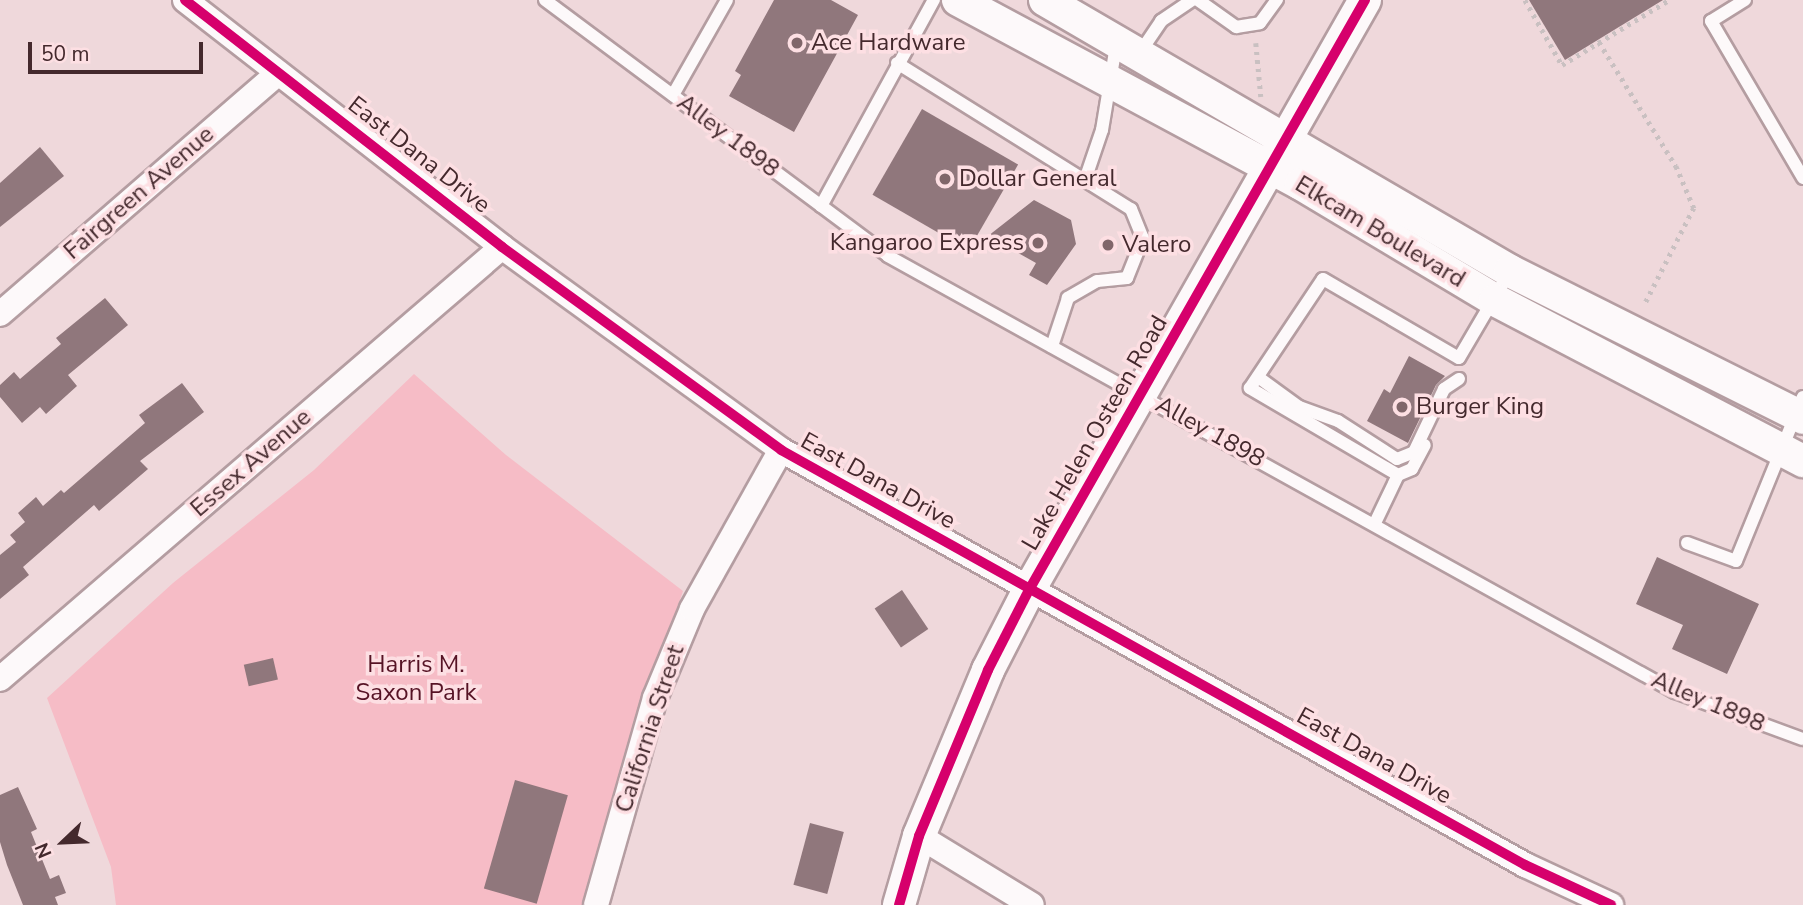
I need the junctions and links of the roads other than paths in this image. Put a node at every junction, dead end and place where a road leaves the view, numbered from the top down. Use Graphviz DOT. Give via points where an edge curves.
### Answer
graph roads {
  1 [pos="185,0"];
  2 [pos="545,0"];
  3 [pos="727,0"];
  4 [pos="934,0"];
  5 [pos="958,0"];
  6 [pos="1045,0"];
  7 [pos="1192,0"];
  8 [pos="1198,0"];
  9 [pos="1277,0"];
  10 [pos="1745,0"];
  11 [pos="1357,3"];
  12 [pos="1128,47"];
  13 [pos="897,63"];
  14 [pos="278,73"];
  15 [pos="1110,79"];
  16 [pos="673,95"];
  17 [pos="1286,137"];
  18 [pos="1268,168"];
  19 [pos="1086,177"];
  20 [pos="1803,178"];
  21 [pos="821,206"];
  22 [pos="502,247"];
  23 [pos="1510,271"];
  24 [pos="1495,300"];
  25 [pos="0,314"];
  26 [pos="1052,346"];
  27 [pos="1459,358"];
  28 [pos="1258,377"];
  29 [pos="1459,379"];
  30 [pos="1143,395"];
  31 [pos="1800,410"];
  32 [pos="781,450"];
  33 [pos="1791,455"];
  34 [pos="1398,475"];
  35 [pos="1375,523"];
  36 [pos="1688,542"];
  37 [pos="1029,590"];
  38 [pos="0,679"];
  39 [pos="1803,738"];
  40 [pos="919,836"];
  41 [pos="596,905"];
  42 [pos="900,905"];
  43 [pos="1032,905"];
  44 [pos="1611,905"];
  1 -- 14 [label="street, East Dana Drive"];
  2 -- 16 [label="lane, Alley 1898"];
  3 -- 16 [label="lane"];
  4 -- 13 [label="lane"];
  5 -- 15 [label="street, Elkcam Boulevard"];
  6 -- 12 [label="street, Elkcam Boulevard"];
  7 -- 12 [label="lane"];
  8 -- 9 [label="lane" via="1236,27 1260,23"];
  10 -- 20 [label="lane" via="1711,21"];
  11 -- 17 [label="street, Lake Helen Osteen Road"];
  12 -- 15 [label="lane"];
  12 -- 17 [label="street, Elkcam Boulevard"];
  13 -- 19 [label="lane"];
  13 -- 21 [label="lane"];
  14 -- 22 [label="street, East Dana Drive"];
  14 -- 25 [label="street, Fairgreen Avenue"];
  15 -- 18 [label="street, Elkcam Boulevard"];
  15 -- 19 [label="lane" via="1102,130"];
  16 -- 21 [label="lane, Alley 1898"];
  17 -- 18 [label="street, Lake Helen Osteen Road"];
  17 -- 23 [label="street, Elkcam Boulevard"];
  18 -- 24 [label="street, Elkcam Boulevard"];
  18 -- 30 [label="street, Lake Helen Osteen Road"];
  19 -- 26 [label="lane" via="1131,209 1143,238 1127,278 1097,281 1068,298"];
  21 -- 26 [label="lane, Alley 1898" via="888,256"];
  22 -- 32 [label="street, East Dana Drive"];
  22 -- 38 [label="street, Essex Avenue"];
  23 -- 24 [label="lane"];
  23 -- 31 [label="street, Elkcam Boulevard"];
  24 -- 27 [label="lane"];
  24 -- 33 [label="street, Elkcam Boulevard"];
  26 -- 30 [label="lane, Alley 1898"];
  27 -- 28 [label="lane" via="1323,279"];
  27 -- 29 [label="lane"];
  28 -- 29 [label="lane" via="1299,407 1338,421 1397,459 1414,452 1444,389"];
  28 -- 34 [label="lane" via="1251,388"];
  29 -- 34 [label="lane" via="1412,469"];
  30 -- 35 [label="lane, Alley 1898"];
  30 -- 37 [label="street, Lake Helen Osteen Road"];
  31 -- 33 [label="lane"];
  32 -- 37 [label="street, East Dana Drive"];
  32 -- 41 [label="street, California Street" via="692,609 655,698"];
  33 -- 36 [label="lane" via="1736,561"];
  34 -- 35 [label="lane"];
  35 -- 39 [label="lane, Alley 1898" via="1675,692"];
  37 -- 40 [label="street, Lake Helen Osteen Road" via="988,670"];
  37 -- 44 [label="street, East Dana Drive" via="1525,865"];
  40 -- 42 [label="street, Lake Helen Osteen Road"];
  40 -- 43 [label="street"];
}
